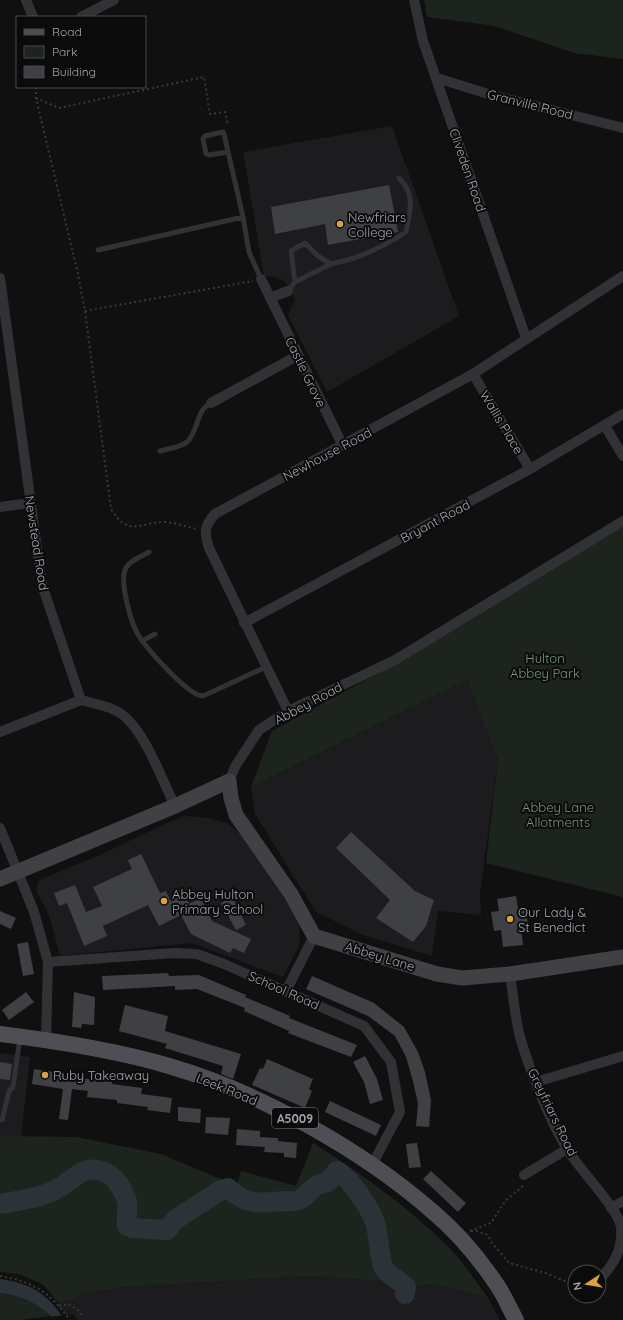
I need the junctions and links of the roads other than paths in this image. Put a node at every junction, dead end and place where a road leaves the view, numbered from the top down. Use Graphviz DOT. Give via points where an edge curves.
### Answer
graph roads {
  1 [pos="26,0"];
  2 [pos="114,0"];
  3 [pos="414,0"];
  4 [pos="33,16"];
  5 [pos="83,16"];
  6 [pos="437,78"];
  7 [pos="623,128"];
  8 [pos="228,152"];
  9 [pos="399,178"];
  10 [pos="243,217"];
  11 [pos="98,250"];
  12 [pos="331,264"];
  13 [pos="623,276"];
  14 [pos="0,278"];
  15 [pos="261,279"];
  16 [pos="295,282"];
  17 [pos="288,291"];
  18 [pos="270,298"];
  19 [pos="526,338"];
  20 [pos="297,356"];
  21 [pos="473,374"];
  22 [pos="211,403"];
  23 [pos="623,414"];
  24 [pos="604,426"];
  25 [pos="342,446"];
  26 [pos="160,451"];
  27 [pos="623,456"];
  28 [pos="530,469"];
  29 [pos="30,503"];
  30 [pos="0,507"];
  31 [pos="623,521"];
  32 [pos="149,552"];
  33 [pos="244,623"];
  34 [pos="155,634"];
  35 [pos="142,641"];
  36 [pos="266,667"];
  37 [pos="81,700"];
  38 [pos="288,711"];
  39 [pos="0,732"];
  40 [pos="229,781"];
  41 [pos="175,806"];
  42 [pos="0,828"];
  43 [pos="17,872"];
  44 [pos="0,879"];
  45 [pos="314,936"];
  46 [pos="623,957"];
  47 [pos="48,962"];
  48 [pos="510,974"];
  49 [pos="286,991"];
  50 [pos="0,1034"];
  51 [pos="20,1037"];
  52 [pos="46,1040"];
  53 [pos="623,1056"];
  54 [pos="536,1082"];
  55 [pos="2,1120"];
  56 [pos="568,1149"];
  57 [pos="372,1165"];
  58 [pos="524,1175"];
  59 [pos="623,1201"];
  60 [pos="611,1208"];
  61 [pos="607,1271"];
  62 [pos="516,1320"];
  1 -- 4 [label="street"];
  2 -- 5 [label="street"];
  3 -- 6 [label="street, Cliveden Road" via="423,41"];
  6 -- 7 [label="street, Granville Road" via="488,94"];
  6 -- 19 [label="street, Cliveden Road"];
  8 -- 8 [label="lane" via="223,132 205,136 203,139 206,154"];
  8 -- 10 [label="lane"];
  9 -- 12 [label="lane" via="407,186 411,204 406,232 351,260"];
  10 -- 11 [label="lane"];
  10 -- 15 [label="lane" via="249,252"];
  12 -- 16 [label="lane"];
  12 -- 16 [label="lane" via="318,256 306,243 291,251"];
  13 -- 19 [label="street, Newhouse Road"];
  14 -- 29 [label="street, Newstead Road"];
  15 -- 18 [label="street, Castle Grove"];
  16 -- 17 [label="lane"];
  17 -- 18 [label="street"];
  18 -- 20 [label="street, Castle Grove"];
  19 -- 21 [label="street, Newhouse Road"];
  20 -- 22 [label="street"];
  20 -- 25 [label="street, Castle Grove"];
  21 -- 25 [label="street, Newhouse Road"];
  21 -- 28 [label="street, Wallis Place"];
  22 -- 26 [label="lane" via="205,406 194,432 186,443"];
  23 -- 24 [label="street, Bryant Road"];
  24 -- 27 [label="street"];
  24 -- 28 [label="street, Bryant Road"];
  25 -- 33 [label="street, Newhouse Road" via="215,514 208,522 204,530 209,548"];
  28 -- 33 [label="street, Bryant Road"];
  29 -- 30 [label="street"];
  29 -- 37 [label="street, Newstead Road" via="42,585"];
  31 -- 38 [label="street, Abbey Road" via="395,660"];
  32 -- 35 [label="lane" via="126,566 124,575 130,615"];
  33 -- 36 [label="street"];
  34 -- 35 [label="lane"];
  35 -- 36 [label="lane" via="187,690 198,696 208,694"];
  36 -- 38 [label="street"];
  37 -- 39 [label="street"];
  37 -- 41 [label="street" via="106,706 123,715 138,730"];
  38 -- 40 [label="street, Abbey Road" via="260,730 236,765"];
  40 -- 41 [label="street"];
  40 -- 45 [label="street" via="236,815 291,894"];
  41 -- 43 [label="street"];
  42 -- 43 [label="street"];
  43 -- 44 [label="street"];
  43 -- 47 [label="street" via="39,927"];
  45 -- 48 [label="street, Abbey Lane" via="437,974 462,978"];
  45 -- 49 [label="street"];
  46 -- 48 [label="street, Abbey Lane"];
  47 -- 49 [label="street, School Road" via="197,954"];
  47 -- 52 [label="street"];
  48 -- 54 [label="street, Greyfriars Road" via="520,1036"];
  49 -- 57 [label="street, School Road" via="364,1026 390,1062 400,1112"];
  50 -- 51 [label="main road, Leek Road / A5009"];
  51 -- 52 [label="main road, Leek Road / A5009"];
  51 -- 55 [label="lane" via="13,1087 9,1091"];
  52 -- 57 [label="main road, Leek Road / A5009" via="170,1066 211,1081 296,1119"];
  53 -- 54 [label="street"];
  54 -- 56 [label="street, Greyfriars Road"];
  56 -- 58 [label="street"];
  56 -- 60 [label="street, Greyfriars Road"];
  57 -- 62 [label="main road, Leek Road / A5009" via="433,1211 459,1238 496,1283"];
  59 -- 60 [label="street"];
  60 -- 61 [label="street, Greyfriars Road" via="621,1226 620,1252"];
}
